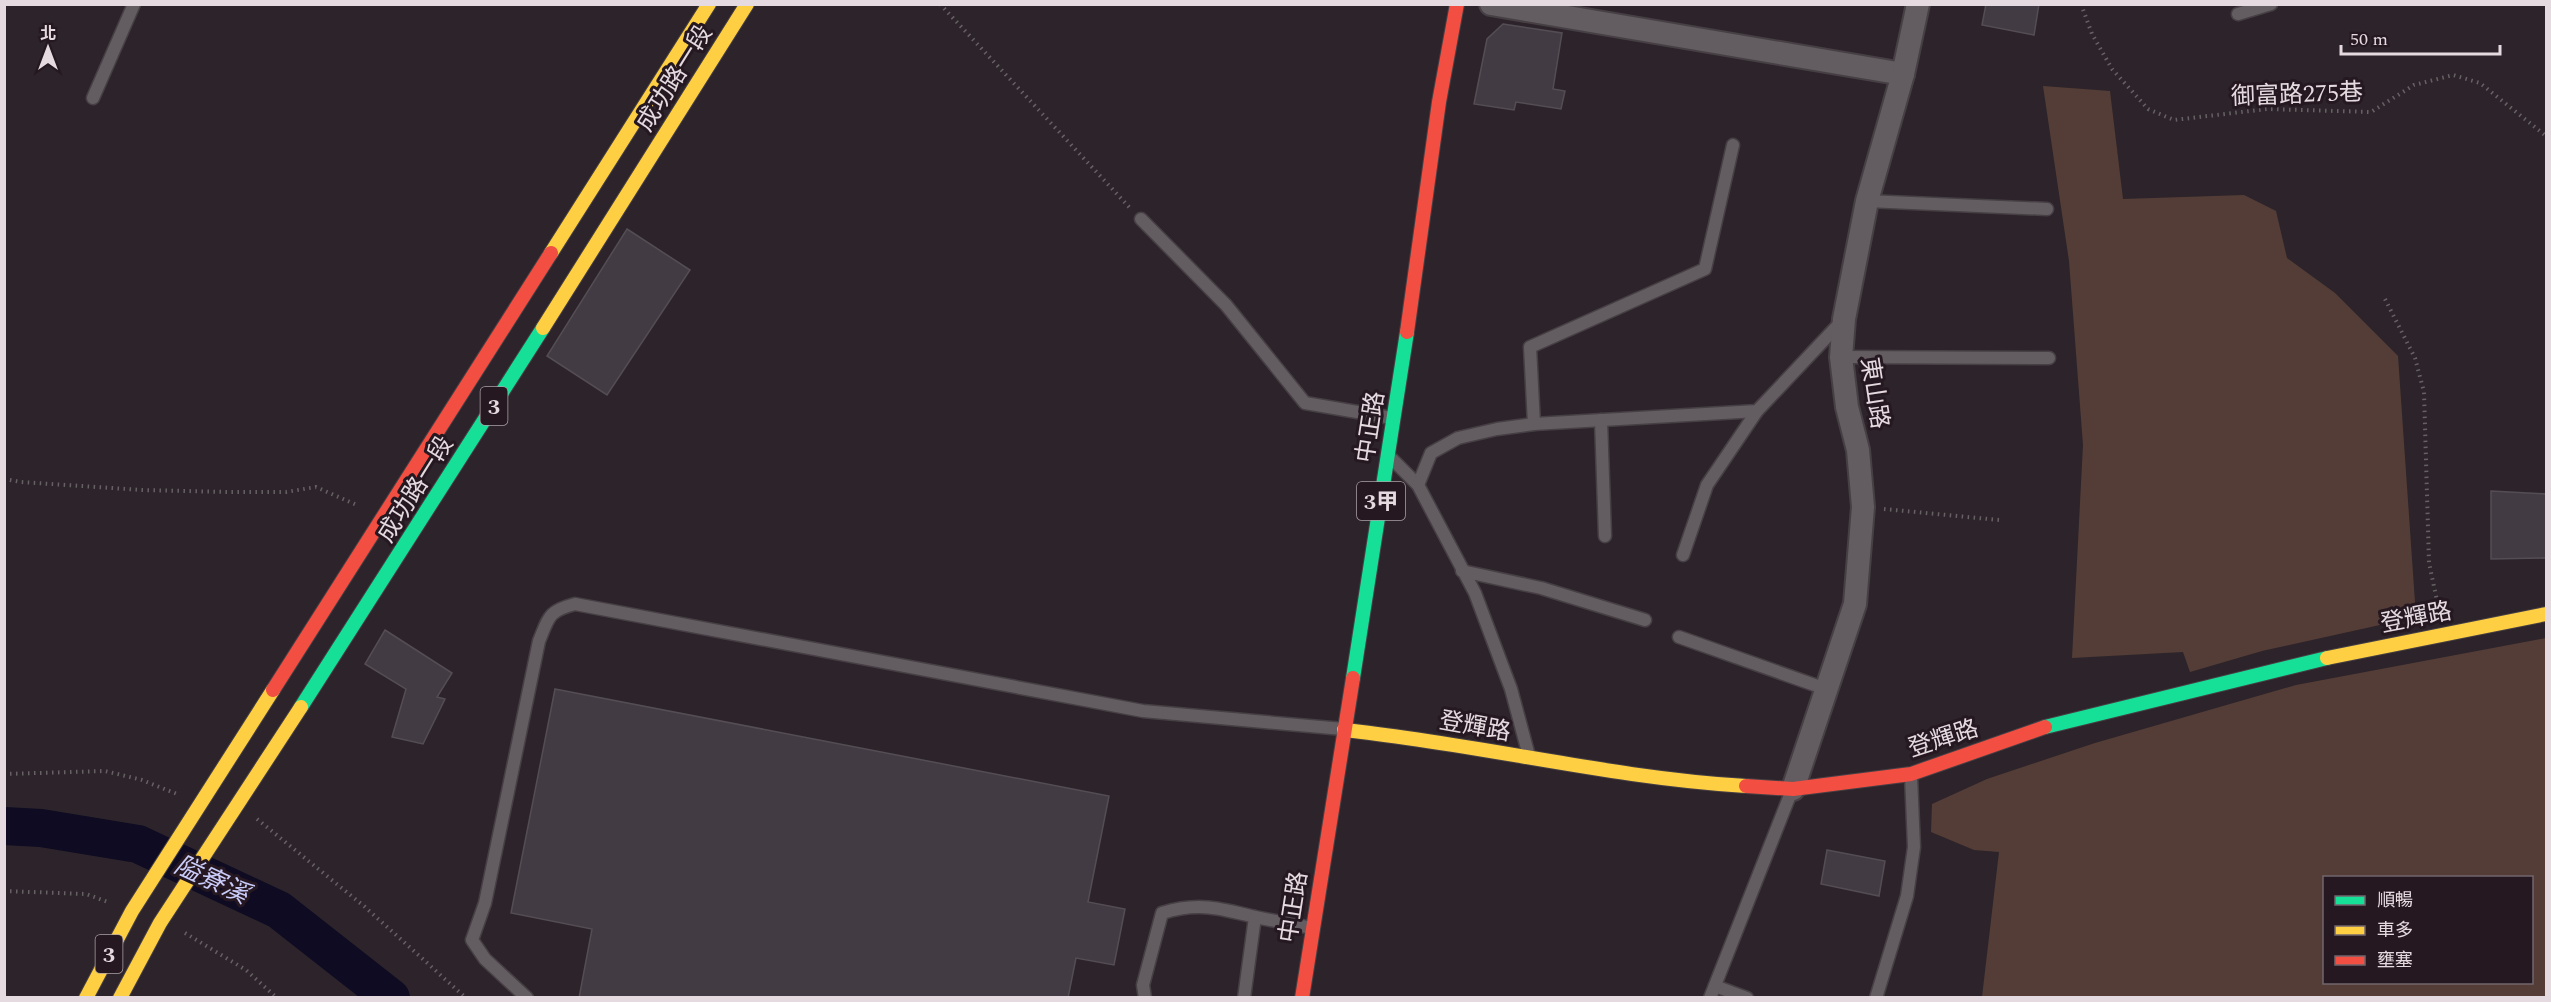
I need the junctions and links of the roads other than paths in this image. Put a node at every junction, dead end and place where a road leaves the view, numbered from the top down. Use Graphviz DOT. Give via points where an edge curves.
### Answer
graph roads {
  1 [pos="134,4"];
  2 [pos="709,4"];
  3 [pos="747,4"];
  4 [pos="1456,4"];
  5 [pos="1491,4"];
  6 [pos="1918,4"];
  7 [pos="2271,4"];
  8 [pos="2238,14"];
  9 [pos="1903,74"];
  10 [pos="93,98"];
  11 [pos="1733,145"];
  12 [pos="1867,201"];
  13 [pos="2047,209"];
  14 [pos="1141,219"];
  15 [pos="1844,319"];
  16 [pos="1841,357"];
  17 [pos="2049,358"];
  18 [pos="1757,411"];
  19 [pos="1395,419"];
  20 [pos="1601,420"];
  21 [pos="1534,423"];
  22 [pos="1389,456"];
  23 [pos="1418,485"];
  24 [pos="1605,536"];
  25 [pos="1683,555"];
  26 [pos="1462,571"];
  27 [pos="2547,614"];
  28 [pos="1645,620"];
  29 [pos="1679,637"];
  30 [pos="1826,688"];
  31 [pos="1344,730"];
  32 [pos="1529,759"];
  33 [pos="1911,774"];
  34 [pos="1793,789"];
  35 [pos="1255,917"];
  36 [pos="1313,928"];
  37 [pos="1712,992"];
  38 [pos="86,998"];
  39 [pos="120,998"];
  40 [pos="527,998"];
  41 [pos="1145,998"];
  42 [pos="1244,998"];
  43 [pos="1302,998"];
  44 [pos="1747,998"];
  45 [pos="1876,998"];
  1 -- 10 [label="lane"];
  2 -- 38 [label="main road, 成功路一段 / 3" via="132,911"];
  3 -- 39 [label="main road, 成功路一段 / 3" via="160,923"];
  4 -- 19 [label="main road, 中正路 / 3甲"];
  5 -- 9 [label="street"];
  6 -- 9 [label="street, 東山路"];
  7 -- 8 [label="lane"];
  9 -- 12 [label="street, 東山路"];
  11 -- 21 [label="lane" via="1705,269 1530,347"];
  12 -- 13 [label="lane"];
  12 -- 15 [label="street, 東山路"];
  14 -- 19 [label="lane" via="1226,304 1305,403"];
  15 -- 16 [label="street, 東山路"];
  15 -- 18 [label="lane"];
  16 -- 17 [label="lane"];
  16 -- 30 [label="street, 東山路" via="1847,407 1858,450 1863,507 1855,604"];
  18 -- 20 [label="lane"];
  18 -- 25 [label="lane" via="1707,485"];
  19 -- 22 [label="main road, 中正路 / 3甲"];
  20 -- 21 [label="lane"];
  20 -- 24 [label="lane"];
  21 -- 23 [label="lane" via="1458,438 1431,453"];
  22 -- 23 [label="lane"];
  22 -- 31 [label="main road, 中正路 / 3甲"];
  23 -- 26 [label="lane"];
  26 -- 28 [label="lane" via="1541,588"];
  26 -- 32 [label="lane" via="1475,593 1511,689"];
  27 -- 33 [label="main road, 登輝路" via="2304,662 2058,723"];
  29 -- 30 [label="lane"];
  30 -- 34 [label="street, 東山路"];
  31 -- 32 [label="main road, 登輝路"];
  31 -- 36 [label="main road, 中正路 / 3甲"];
  31 -- 40 [label="lane" via="1143,711 575,604 563,607 551,613 539,641 486,903 472,939 486,959"];
  32 -- 34 [label="main road, 登輝路" via="1681,782"];
  33 -- 34 [label="main road, 登輝路"];
  33 -- 45 [label="lane" via="1914,847 1907,896"];
  34 -- 37 [label="lane"];
  35 -- 36 [label="lane"];
  35 -- 41 [label="lane" via="1216,907 1184,906 1162,913 1143,986"];
  35 -- 42 [label="lane"];
  36 -- 43 [label="main road, 中正路 / 3甲"];
  37 -- 44 [label="lane"];
}
